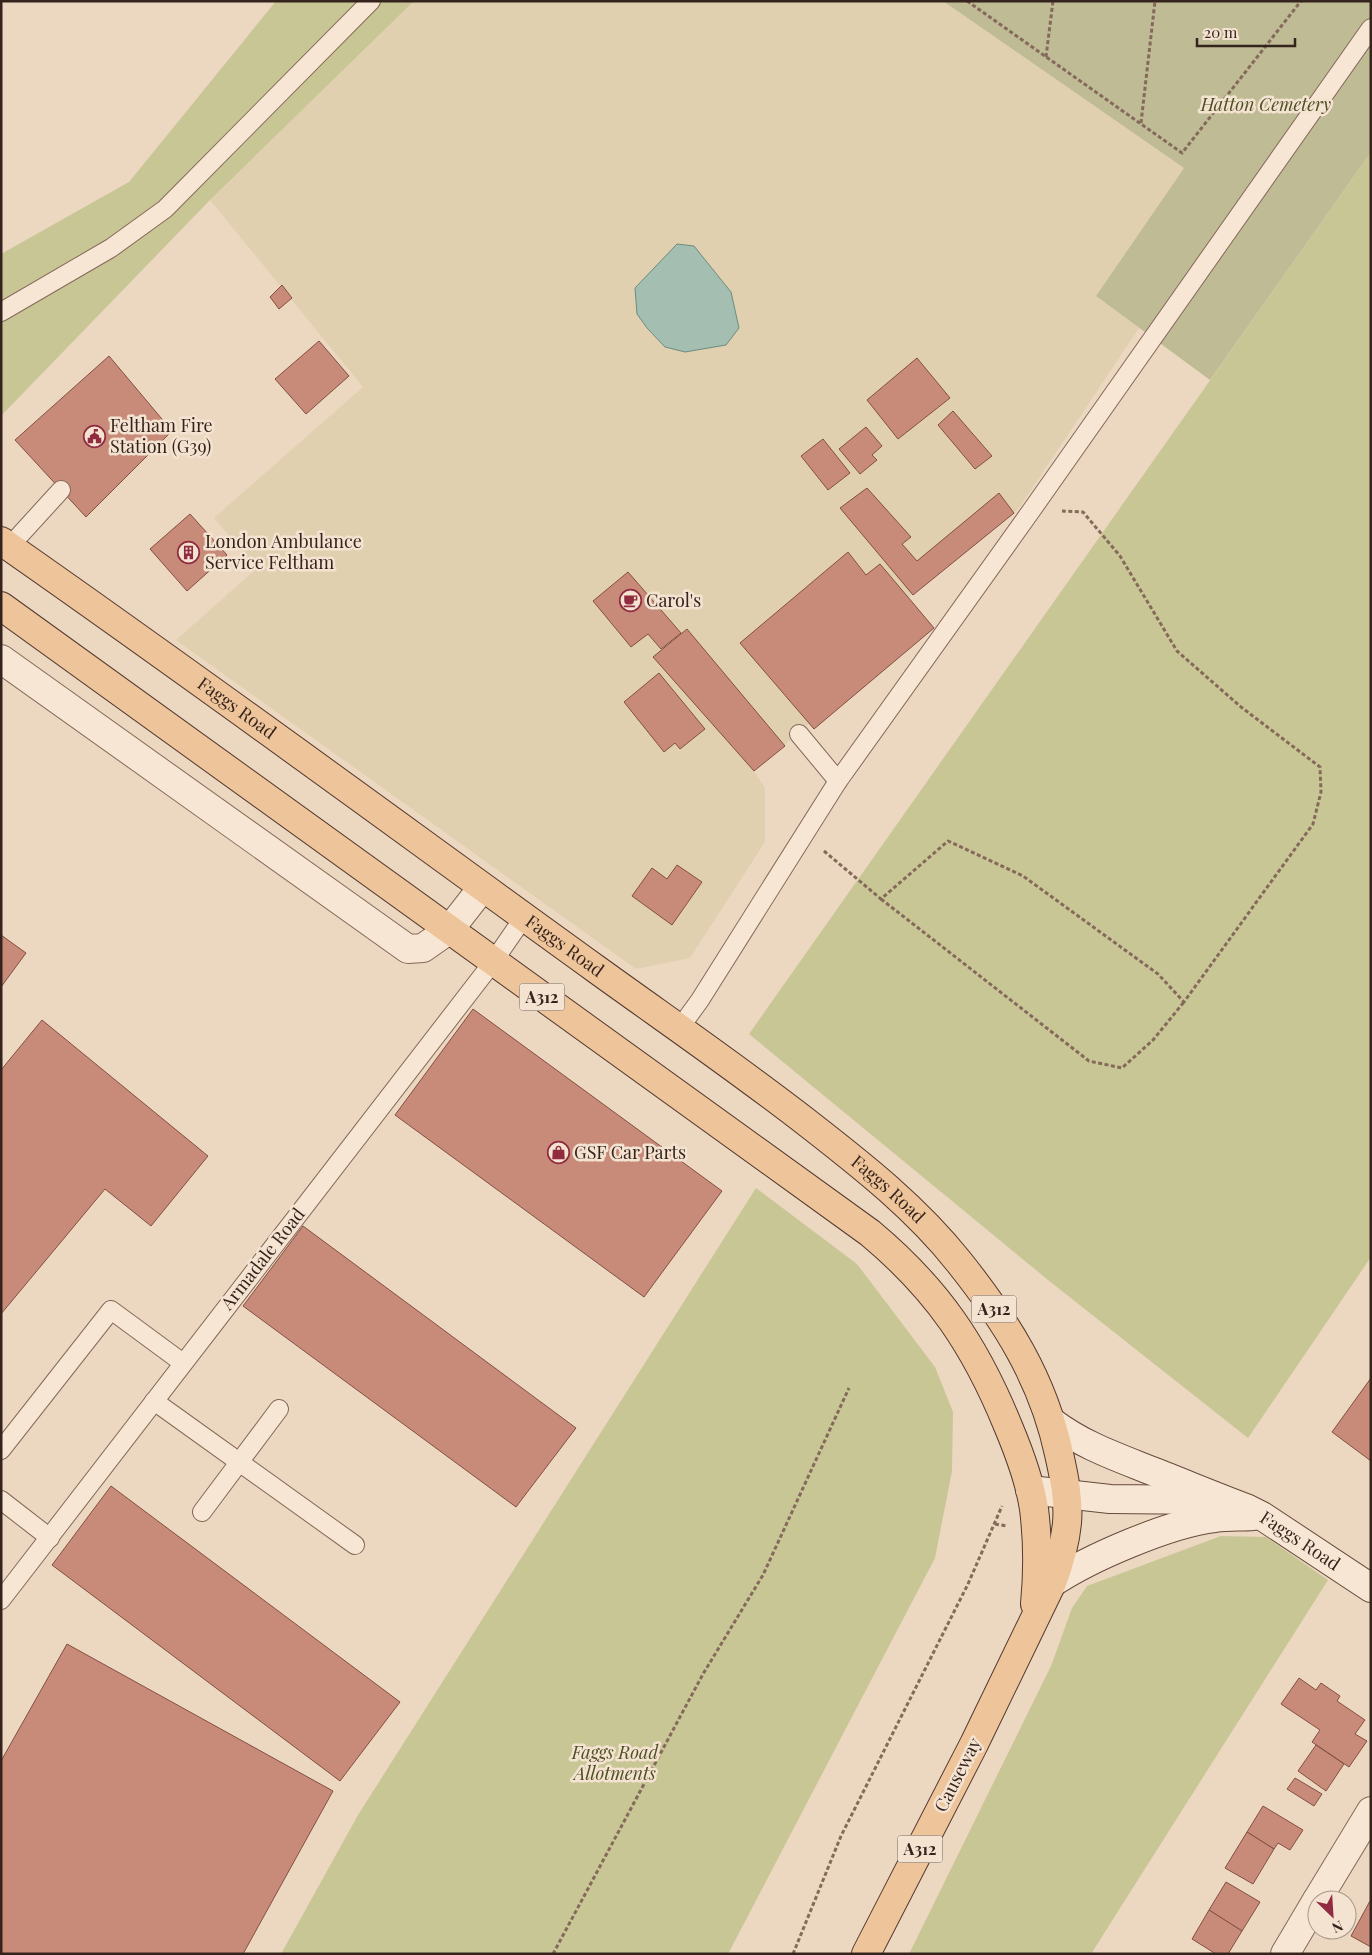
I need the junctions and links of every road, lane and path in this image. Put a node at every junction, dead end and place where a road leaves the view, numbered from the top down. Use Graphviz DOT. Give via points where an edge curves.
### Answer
graph roads {
  1 [pos="371,1"];
  2 [pos="967,1"];
  3 [pos="1053,1"];
  4 [pos="1155,1"];
  5 [pos="1301,1"];
  6 [pos="1371,28"];
  7 [pos="1046,57"];
  8 [pos="1141,123"];
  9 [pos="1,312"];
  10 [pos="61,490"];
  11 [pos="1031,510"];
  12 [pos="4,546"];
  13 [pos="1,606"];
  14 [pos="1,660"];
  15 [pos="799,734"];
  16 [pos="838,781"];
  17 [pos="804,834"];
  18 [pos="482,888"];
  19 [pos="881,899"];
  20 [pos="524,917"];
  21 [pos="450,929"];
  22 [pos="492,962"];
  23 [pos="1184,1002"];
  24 [pos="679,1030"];
  25 [pos="183,1363"];
  26 [pos="850,1388"];
  27 [pos="154,1401"];
  28 [pos="279,1409"];
  29 [pos="1052,1422"];
  30 [pos="1,1450"];
  31 [pos="240,1463"];
  32 [pos="1030,1490"];
  33 [pos="1066,1495"];
  34 [pos="1,1500"];
  35 [pos="1004,1500"];
  36 [pos="1226,1500"];
  37 [pos="202,1512"];
  38 [pos="1262,1516"];
  39 [pos="50,1538"];
  40 [pos="355,1545"];
  41 [pos="1052,1583"];
  42 [pos="1371,1588"];
  43 [pos="1,1600"];
  44 [pos="1033,1621"];
  45 [pos="1371,1811"];
  46 [pos="1323,1890"];
  47 [pos="1307,1917"];
  48 [pos="553,1954"];
  49 [pos="793,1954"];
  50 [pos="866,1954"];
  51 [pos="1285,1954"];
  1 -- 9 [label="lane" via="165,209 111,248"];
  2 -- 7 [label="path"];
  3 -- 7 [label="path"];
  4 -- 8 [label="path"];
  5 -- 8 [label="path" via="1182,153"];
  6 -- 11 [label="lane"];
  7 -- 8 [label="path"];
  10 -- 12 [label="lane"];
  11 -- 16 [label="lane"];
  11 -- 23 [label="path" via="1083,512 1120,556 1177,651 1241,707 1320,767 1321,792 1313,824"];
  12 -- 18 [label="main road, Faggs Road / A312" via="322,770"];
  13 -- 21 [label="main road, A312"];
  14 -- 21 [label="street" via="408,949 423,948"];
  15 -- 16 [label="lane"];
  16 -- 17 [label="lane"];
  17 -- 19 [label="path"];
  17 -- 24 [label="lane"];
  18 -- 20 [label="main road, Faggs Road / A312"];
  18 -- 21 [label="street"];
  19 -- 23 [label="path" via="948,841 1023,876 1158,974"];
  19 -- 23 [label="path" via="1089,1062 1122,1068 1153,1040"];
  20 -- 22 [label="lane, Armadale Road"];
  20 -- 24 [label="main road, Faggs Road / A312"];
  21 -- 22 [label="main road, A312"];
  22 -- 25 [label="lane, Armadale Road"];
  22 -- 32 [label="main road, A312" via="870,1233 901,1259 934,1296 969,1345 991,1385"];
  24 -- 29 [label="main road, Faggs Road / A312" via="774,1097 914,1211 958,1261 1007,1328 1034,1377"];
  25 -- 27 [label="lane, Armadale Road"];
  25 -- 30 [label="lane" via="111,1310"];
  26 -- 48 [label="path" via="763,1575 703,1674"];
  27 -- 31 [label="lane"];
  27 -- 39 [label="lane, Armadale Road"];
  28 -- 31 [label="lane"];
  29 -- 33 [label="main road, Causeway / A312"];
  29 -- 36 [label="street, Faggs Road" via="1083,1442"];
  31 -- 37 [label="lane"];
  31 -- 40 [label="lane"];
  32 -- 33 [label="street"];
  32 -- 44 [label="main road, Causeway / A312" via="1037,1555"];
  33 -- 36 [label="street"];
  33 -- 41 [label="main road, Causeway / A312" via="1066,1536"];
  34 -- 39 [label="lane"];
  35 -- 49 [label="path" via="968,1584 840,1836"];
  36 -- 38 [label="street, Faggs Road"];
  38 -- 41 [label="street" via="1214,1518 1185,1524 1107,1554 1067,1572"];
  38 -- 42 [label="street, Faggs Road"];
  39 -- 43 [label="lane, Armadale Road"];
  41 -- 44 [label="main road, Causeway / A312"];
  44 -- 50 [label="main road, Causeway / A312"];
  45 -- 46 [label="street"];
  47 -- 51 [label="street"];
}
